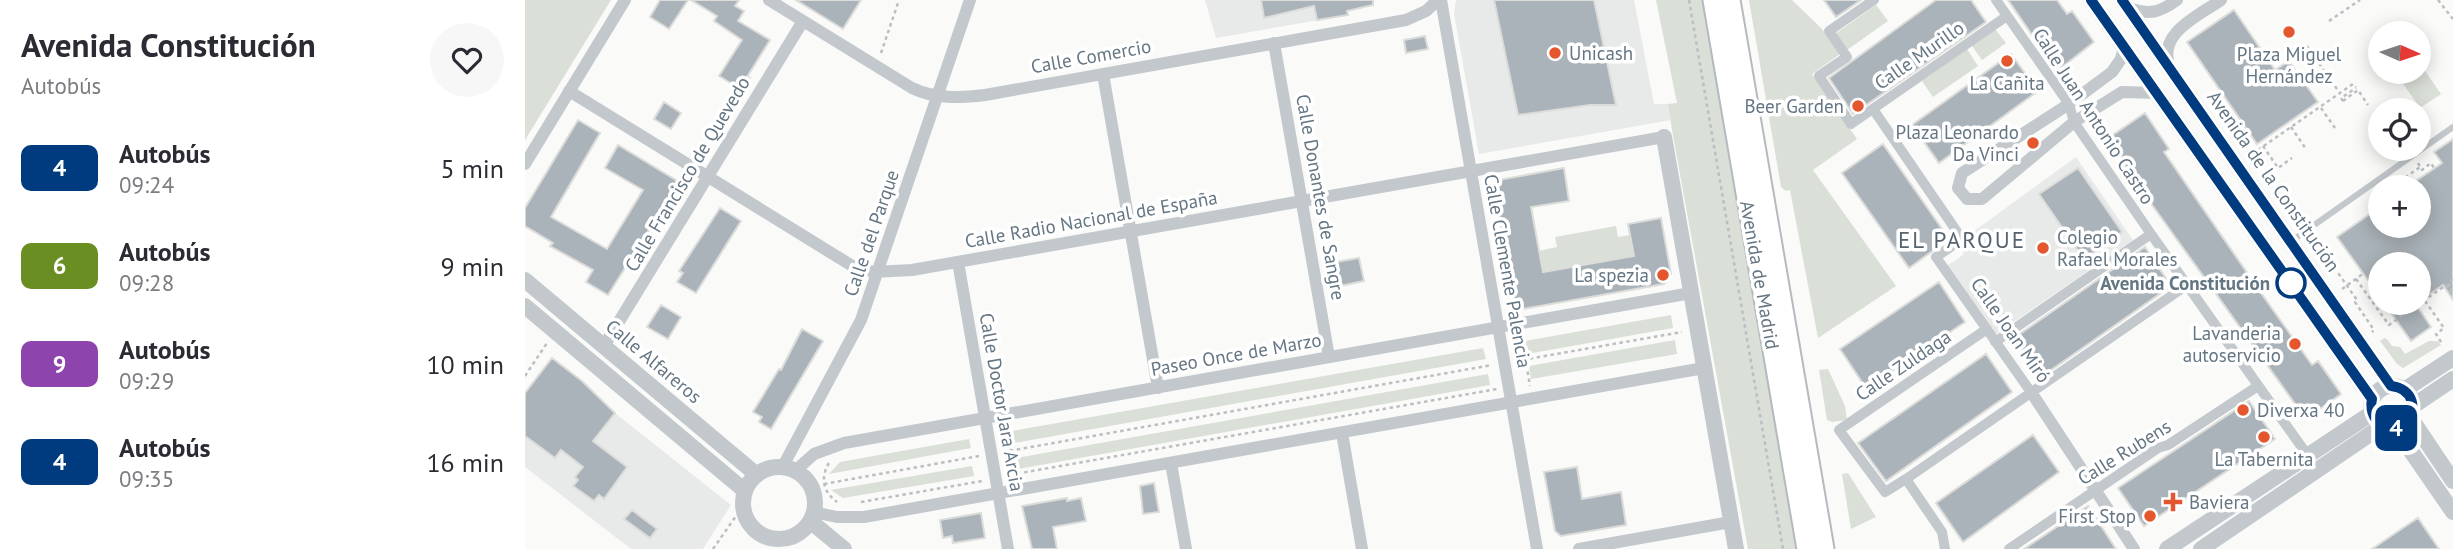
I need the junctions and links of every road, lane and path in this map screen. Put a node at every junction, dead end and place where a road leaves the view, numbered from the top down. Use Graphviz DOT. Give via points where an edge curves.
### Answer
graph roads {
  1 [pos="625,0"];
  2 [pos="769,0"];
  3 [pos="899,0"];
  4 [pos="970,0"];
  5 [pos="1440,0"];
  6 [pos="1689,0"];
  7 [pos="1713,0"];
  8 [pos="1730,0"];
  9 [pos="1874,0"];
  10 [pos="1996,0"];
  11 [pos="2091,0"];
  12 [pos="2177,0"];
  13 [pos="2221,0"];
  14 [pos="2360,0"];
  15 [pos="2438,0"];
  16 [pos="2125,4"];
  17 [pos="2007,16"];
  18 [pos="2453,19"];
  19 [pos="803,21"];
  20 [pos="2329,21"];
  21 [pos="1274,43"];
  22 [pos="2307,46"];
  23 [pos="2125,47"];
  24 [pos="876,66"];
  25 [pos="2172,70"];
  26 [pos="1103,74"];
  27 [pos="569,92"];
  28 [pos="2157,93"];
  29 [pos="2340,93"];
  30 [pos="938,96"];
  31 [pos="2069,104"];
  32 [pos="2368,105"];
  33 [pos="2320,107"];
  34 [pos="1873,109"];
  35 [pos="2074,121"];
  36 [pos="2291,127"];
  37 [pos="2453,127"];
  38 [pos="2335,128"];
  39 [pos="1664,137"];
  40 [pos="2263,146"];
  41 [pos="2306,149"];
  42 [pos="2258,150"];
  43 [pos="2292,158"];
  44 [pos="2418,163"];
  45 [pos="525,164"];
  46 [pos="2420,167"];
  47 [pos="2434,168"];
  48 [pos="1471,171"];
  49 [pos="2408,175"];
  50 [pos="708,177"];
  51 [pos="1302,201"];
  52 [pos="1130,231"];
  53 [pos="2151,234"];
  54 [pos="2291,241"];
  55 [pos="2319,252"];
  56 [pos="958,262"];
  57 [pos="878,272"];
  58 [pos="2364,273"];
  59 [pos="2356,279"];
  60 [pos="2453,279"];
  61 [pos="525,280"];
  62 [pos="2187,285"];
  63 [pos="2347,285"];
  64 [pos="2453,288"];
  65 [pos="2341,289"];
  66 [pos="1691,293"];
  67 [pos="2431,295"];
  68 [pos="2368,296"];
  69 [pos="525,306"];
  70 [pos="2431,310"];
  71 [pos="2382,315"];
  72 [pos="2403,315"];
  73 [pos="1519,324"];
  74 [pos="1499,327"];
  75 [pos="1697,329"];
  76 [pos="1987,329"];
  77 [pos="2374,330"];
  78 [pos="555,331"];
  79 [pos="1995,341"];
  80 [pos="604,346"];
  81 [pos="2448,351"];
  82 [pos="1329,357"];
  83 [pos="1526,359"];
  84 [pos="1505,363"];
  85 [pos="1704,368"];
  86 [pos="525,376"];
  87 [pos="2453,379"];
  88 [pos="2258,386"];
  89 [pos="1158,387"];
  90 [pos="2398,388"];
  91 [pos="1497,389"];
  92 [pos="2033,395"];
  93 [pos="1532,399"];
  94 [pos="1512,402"];
  95 [pos="2411,412"];
  96 [pos="1005,414"];
  97 [pos="2380,416"];
  98 [pos="986,418"];
  99 [pos="1342,433"];
  100 [pos="1011,451"];
  101 [pos="992,454"];
  102 [pos="2308,456"];
  103 [pos="831,460"];
  104 [pos="1171,463"];
  105 [pos="789,470"];
  106 [pos="757,475"];
  107 [pos="1906,479"];
  108 [pos="983,481"];
  109 [pos="2453,481"];
  110 [pos="824,484"];
  111 [pos="2095,490"];
  112 [pos="745,491"];
  113 [pos="999,493"];
  114 [pos="853,504"];
  115 [pos="844,505"];
  116 [pos="744,512"];
  117 [pos="2453,512"];
  118 [pos="812,516"];
  119 [pos="1731,522"];
  120 [pos="713,549"];
  121 [pos="844,549"];
  122 [pos="1009,549"];
  123 [pos="1187,549"];
  124 [pos="1362,549"];
  125 [pos="1537,549"];
  126 [pos="1579,549"];
  127 [pos="1736,549"];
  128 [pos="1783,549"];
  129 [pos="1807,549"];
  130 [pos="1824,549"];
  131 [pos="1945,549"];
  132 [pos="2009,549"];
  133 [pos="2134,549"];
  134 [pos="2168,549"];
  135 [pos="2201,549"];
  1 -- 27 [label="street"];
  2 -- 19 [label="street, Calle Comercio"];
  3 -- 24 [label="path"];
  4 -- 30 [label="street, Calle del Parque"];
  5 -- 21 [label="street, Calle Comercio" via="1407,19"];
  5 -- 48 [label="street, Calle Clemente Palencia"];
  6 -- 128 [label="path"];
  7 -- 129 [label="main road, Avenida de Madrid"];
  8 -- 130 [label="main road, Avenida de Madrid"];
  9 -- 34 [label="street, Calle Murillo" via="1829,31 1847,57 1819,76 1851,124"];
  10 -- 17 [label="street, Calle Juan Antonio Castro"];
  11 -- 23 [label="street"];
  12 -- 16 [label="street" via="2146,12"];
  13 -- 25 [label="street" via="2172,37 2167,56"];
  14 -- 20 [label="path"];
  15 -- 18 [label="path"];
  16 -- 25 [label="street, Avenida de la Constitución"];
  17 -- 31 [label="street, Calle Juan Antonio Castro"];
  17 -- 34 [label="street, Calle Murillo"];
  19 -- 24 [label="street, Calle Comercio"];
  19 -- 50 [label="street, Calle Francisco de Quevedo"];
  21 -- 26 [label="street, Calle Comercio"];
  21 -- 51 [label="street, Calle Donantes de Sangre"];
  22 -- 29 [label="path"];
  23 -- 28 [label="street"];
  23 -- 31 [label="street" via="2112,72"];
  24 -- 30 [label="street, Calle Comercio" via="912,88"];
  25 -- 54 [label="street, Avenida de la Constitución"];
  26 -- 30 [label="street, Calle Comercio" via="978,96"];
  26 -- 52 [label="street"];
  27 -- 45 [label="street"];
  27 -- 50 [label="street, Calle Radio Nacional de España"];
  28 -- 35 [label="street" via="2122,92"];
  28 -- 97 [label="street"];
  29 -- 32 [label="path" via="2353,84 2356,88 2341,98 2343,101 2358,90"];
  29 -- 33 [label="path"];
  30 -- 57 [label="street, Calle del Parque"];
  31 -- 35 [label="street, Calle Juan Antonio Castro"];
  31 -- 35 [label="street" via="1962,173 1961,193 1968,199 1982,199"];
  33 -- 36 [label="path"];
  33 -- 38 [label="path"];
  34 -- 76 [label="street, Calle Joan Miró" via="1962,239 1936,257"];
  35 -- 53 [label="street, Calle Juan Antonio Castro"];
  36 -- 40 [label="path"];
  36 -- 41 [label="path"];
  37 -- 54 [label="lane"];
  39 -- 48 [label="street, Calle Radio Nacional de España"];
  39 -- 66 [label="street"];
  40 -- 42 [label="path"];
  40 -- 43 [label="path" via="2278,168"];
  44 -- 46 [label="path"];
  46 -- 47 [label="path" via="2423,170 2431,163"];
  46 -- 49 [label="path"];
  48 -- 51 [label="street, Calle Radio Nacional de España"];
  48 -- 74 [label="street, Calle Clemente Palencia"];
  50 -- 57 [label="street, Calle Radio Nacional de España" via="854,267"];
  50 -- 80 [label="street, Calle Francisco de Quevedo"];
  51 -- 52 [label="street, Calle Radio Nacional de España"];
  51 -- 82 [label="street, Calle Donantes de Sangre"];
  52 -- 56 [label="street, Calle Radio Nacional de España"];
  52 -- 89 [label="street"];
  53 -- 62 [label="street, Calle Juan Antonio Castro"];
  53 -- 79 [label="street"];
  54 -- 90 [label="street, Avenida de la Constitución"];
  55 -- 63 [label="path"];
  56 -- 57 [label="street, Calle Radio Nacional de España"];
  56 -- 98 [label="street, Calle Doctor Jara Arcia"];
  57 -- 105 [label="street, Calle del Parque" via="862,320"];
  58 -- 59 [label="path"];
  59 -- 63 [label="path"];
  59 -- 68 [label="path"];
  60 -- 64 [label="path" via="2448,283"];
  61 -- 80 [label="street, Calle Alfareros"];
  62 -- 88 [label="street, Calle Juan Antonio Castro"];
  62 -- 92 [label="street"];
  63 -- 65 [label="path"];
  63 -- 77 [label="path"];
  64 -- 67 [label="path" via="2451,291 2446,285"];
  66 -- 73 [label="street, Paseo Once de Marzo"];
  66 -- 75 [label="street"];
  69 -- 78 [label="street"];
  70 -- 81 [label="path" via="2444,328 2435,334"];
  71 -- 72 [label="path" via="2389,325"];
  73 -- 74 [label="street, Paseo Once de Marzo"];
  73 -- 83 [label="path"];
  74 -- 82 [label="street, Paseo Once de Marzo"];
  74 -- 84 [label="street, Calle Clemente Palencia"];
  75 -- 83 [label="path"];
  75 -- 85 [label="street"];
  76 -- 79 [label="street, Calle Joan Miró"];
  76 -- 107 [label="street, Calle Zuldaga" via="1839,430 1885,492"];
  78 -- 86 [label="path"];
  78 -- 112 [label="street"];
  79 -- 92 [label="street, Calle Joan Miró"];
  80 -- 106 [label="street, Calle Alfareros"];
  81 -- 90 [label="street"];
  82 -- 89 [label="street, Paseo Once de Marzo"];
  83 -- 84 [label="path"];
  83 -- 93 [label="path"];
  84 -- 94 [label="street, Calle Clemente Palencia"];
  84 -- 100 [label="path"];
  85 -- 93 [label="street"];
  85 -- 119 [label="street"];
  87 -- 95 [label="street"];
  88 -- 102 [label="street, Calle Juan Antonio Castro"];
  88 -- 111 [label="street, Calle Rubens"];
  89 -- 96 [label="street, Paseo Once de Marzo"];
  90 -- 95 [label="street" via="2411,398"];
  90 -- 97 [label="street" via="2380,390"];
  91 -- 100 [label="path" via="1015,474"];
  92 -- 107 [label="street"];
  92 -- 111 [label="street, Calle Joan Miró"];
  93 -- 94 [label="street"];
  94 -- 99 [label="street"];
  94 -- 125 [label="street, Calle Clemente Palencia"];
  95 -- 97 [label="street" via="2405,424"];
  95 -- 109 [label="street"];
  96 -- 98 [label="street, Paseo Once de Marzo"];
  96 -- 100 [label="path"];
  97 -- 102 [label="street"];
  97 -- 117 [label="street"];
  97 -- 135 [label="street"];
  98 -- 101 [label="street, Calle Doctor Jara Arcia"];
  98 -- 105 [label="street, Paseo Once de Marzo" via="834,445"];
  99 -- 104 [label="street"];
  99 -- 124 [label="street"];
  100 -- 101 [label="path"];
  101 -- 110 [label="path"];
  101 -- 113 [label="street, Calle Doctor Jara Arcia"];
  102 -- 134 [label="street"];
  103 -- 110 [label="path"];
  104 -- 113 [label="street"];
  104 -- 123 [label="street"];
  105 -- 106 [label="street" via="769,469"];
  105 -- 118 [label="street" via="806,480 813,492"];
  106 -- 112 [label="street"];
  107 -- 131 [label="street" via="1943,532"];
  108 -- 114 [label="path"];
  110 -- 115 [label="path" via="833,500"];
  111 -- 132 [label="street, Calle Rubens"];
  111 -- 133 [label="street, Calle Joan Miró"];
  112 -- 116 [label="street"];
  113 -- 118 [label="street" via="864,517"];
  113 -- 122 [label="street, Calle Doctor Jara Arcia"];
  116 -- 118 [label="street" via="755,530 774,539 795,535"];
  116 -- 120 [label="path" via="736,516"];
  118 -- 121 [label="street"];
  119 -- 126 [label="street"];
  119 -- 127 [label="street"];
}
